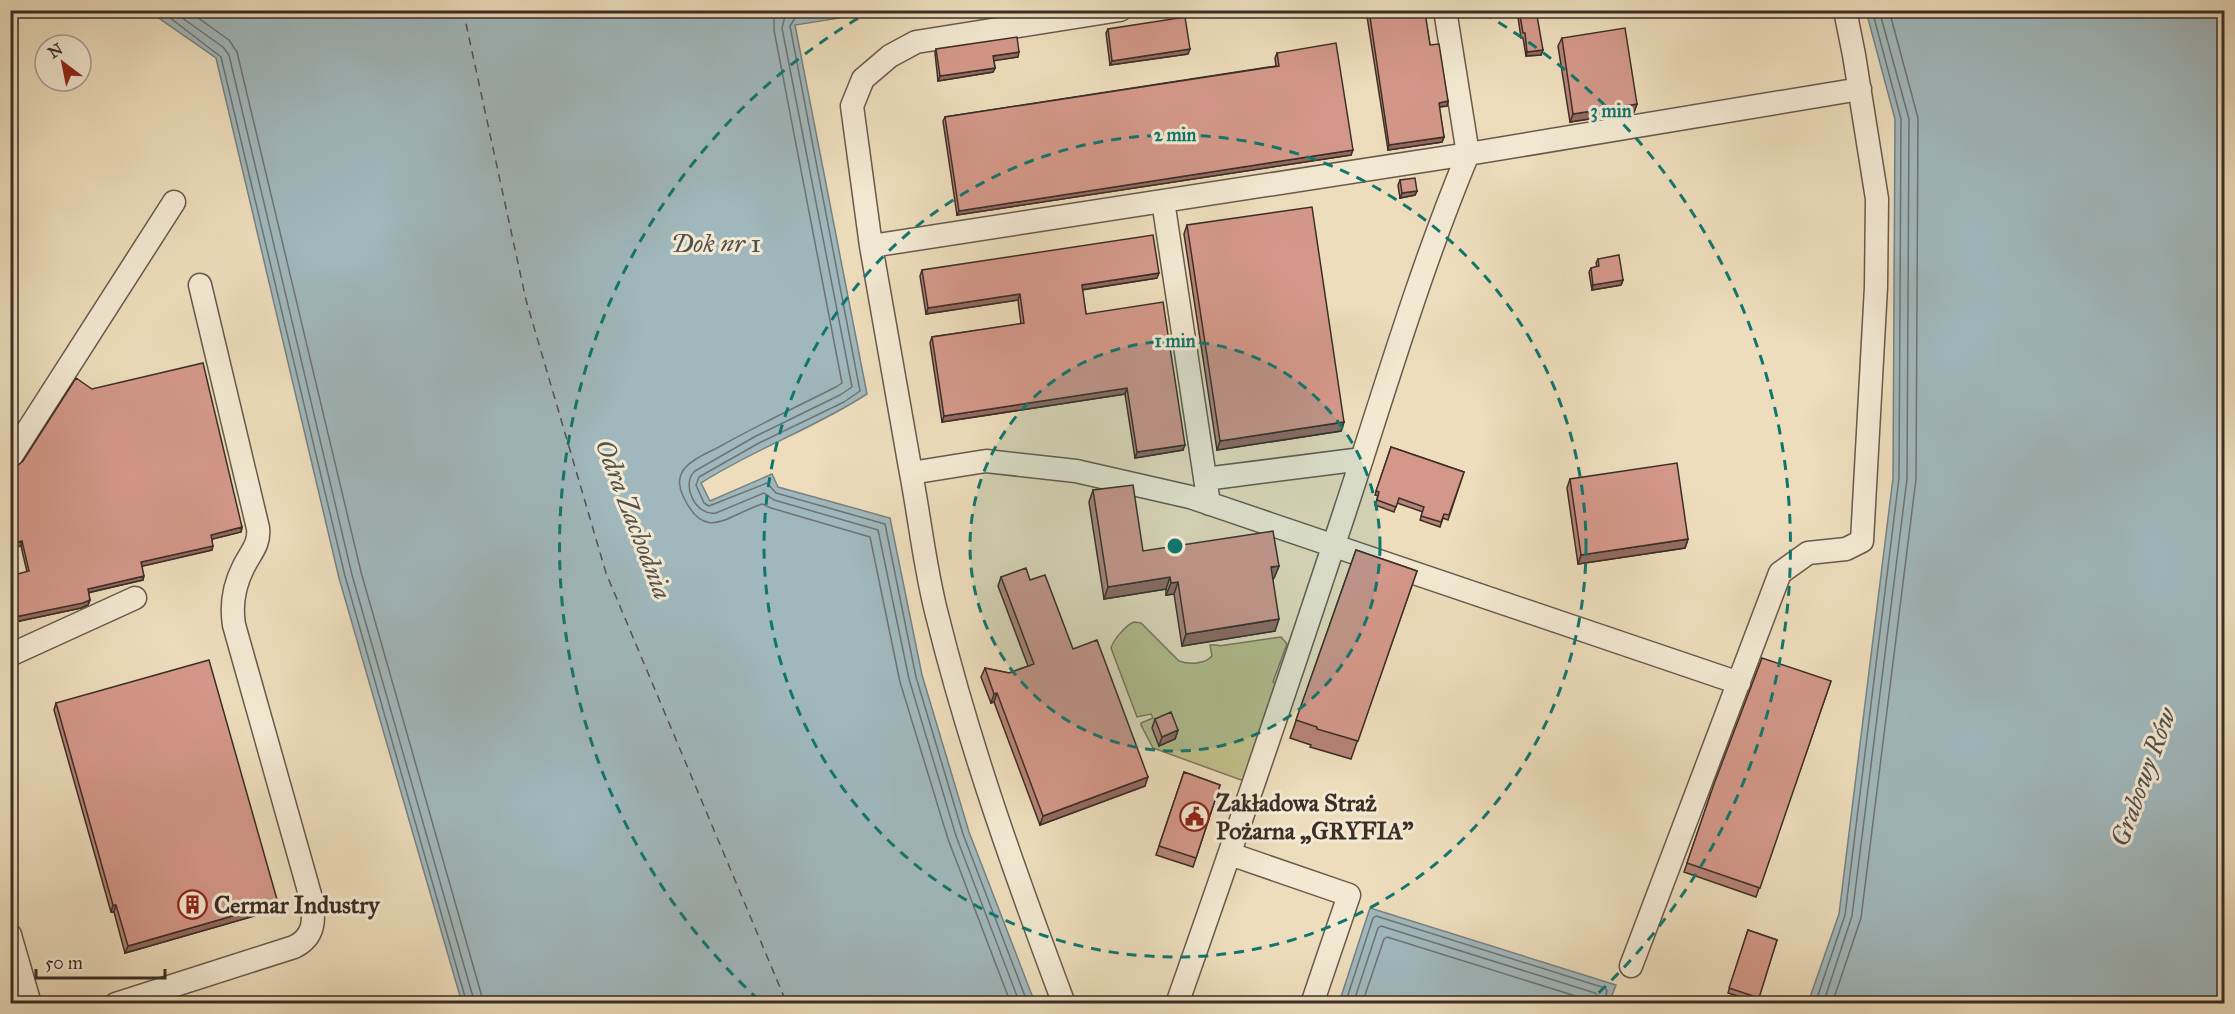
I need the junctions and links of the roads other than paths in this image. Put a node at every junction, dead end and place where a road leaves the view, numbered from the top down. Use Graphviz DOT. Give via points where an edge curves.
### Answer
graph roads {
  1 [pos="1120,10"];
  2 [pos="1445,10"];
  3 [pos="1845,10"];
  4 [pos="1860,89"];
  5 [pos="1468,154"];
  6 [pos="1163,201"];
  7 [pos="174,202"];
  8 [pos="871,246"];
  9 [pos="200,285"];
  10 [pos="10,458"];
  11 [pos="1362,459"];
  12 [pos="911,472"];
  13 [pos="1205,479"];
  14 [pos="1209,504"];
  15 [pos="1334,546"];
  16 [pos="135,598"];
  17 [pos="10,656"];
  18 [pos="1739,683"];
  19 [pos="1230,854"];
  20 [pos="10,935"];
  21 [pos="1631,966"];
  22 [pos="30,1004"];
  23 [pos="116,1004"];
  24 [pos="1064,1004"];
  25 [pos="1176,1004"];
  26 [pos="1312,1004"];
  1 -- 8 [label="lane" via="916,42 890,56 863,79 852,106"];
  2 -- 5 [label="lane"];
  3 -- 4 [label="lane"];
  4 -- 5 [label="lane"];
  4 -- 18 [label="lane" via="1877,199 1862,541 1846,549 1808,554 1780,573"];
  5 -- 6 [label="lane"];
  5 -- 11 [label="lane" via="1404,326"];
  6 -- 8 [label="lane"];
  6 -- 13 [label="lane"];
  7 -- 10 [label="lane"];
  8 -- 12 [label="lane"];
  9 -- 23 [label="lane" via="258,528 257,543 238,580 234,625 311,898 313,923 307,939 294,947"];
  11 -- 13 [label="lane"];
  11 -- 15 [label="lane"];
  12 -- 14 [label="lane" via="986,461 1076,471"];
  12 -- 24 [label="lane" via="936,613 964,715 1017,879"];
  13 -- 14 [label="lane"];
  14 -- 15 [label="lane"];
  15 -- 18 [label="lane"];
  15 -- 19 [label="lane"];
  16 -- 17 [label="lane"];
  18 -- 21 [label="lane"];
  19 -- 25 [label="lane"];
  19 -- 26 [label="lane" via="1349,895"];
  20 -- 22 [label="lane"];
}
